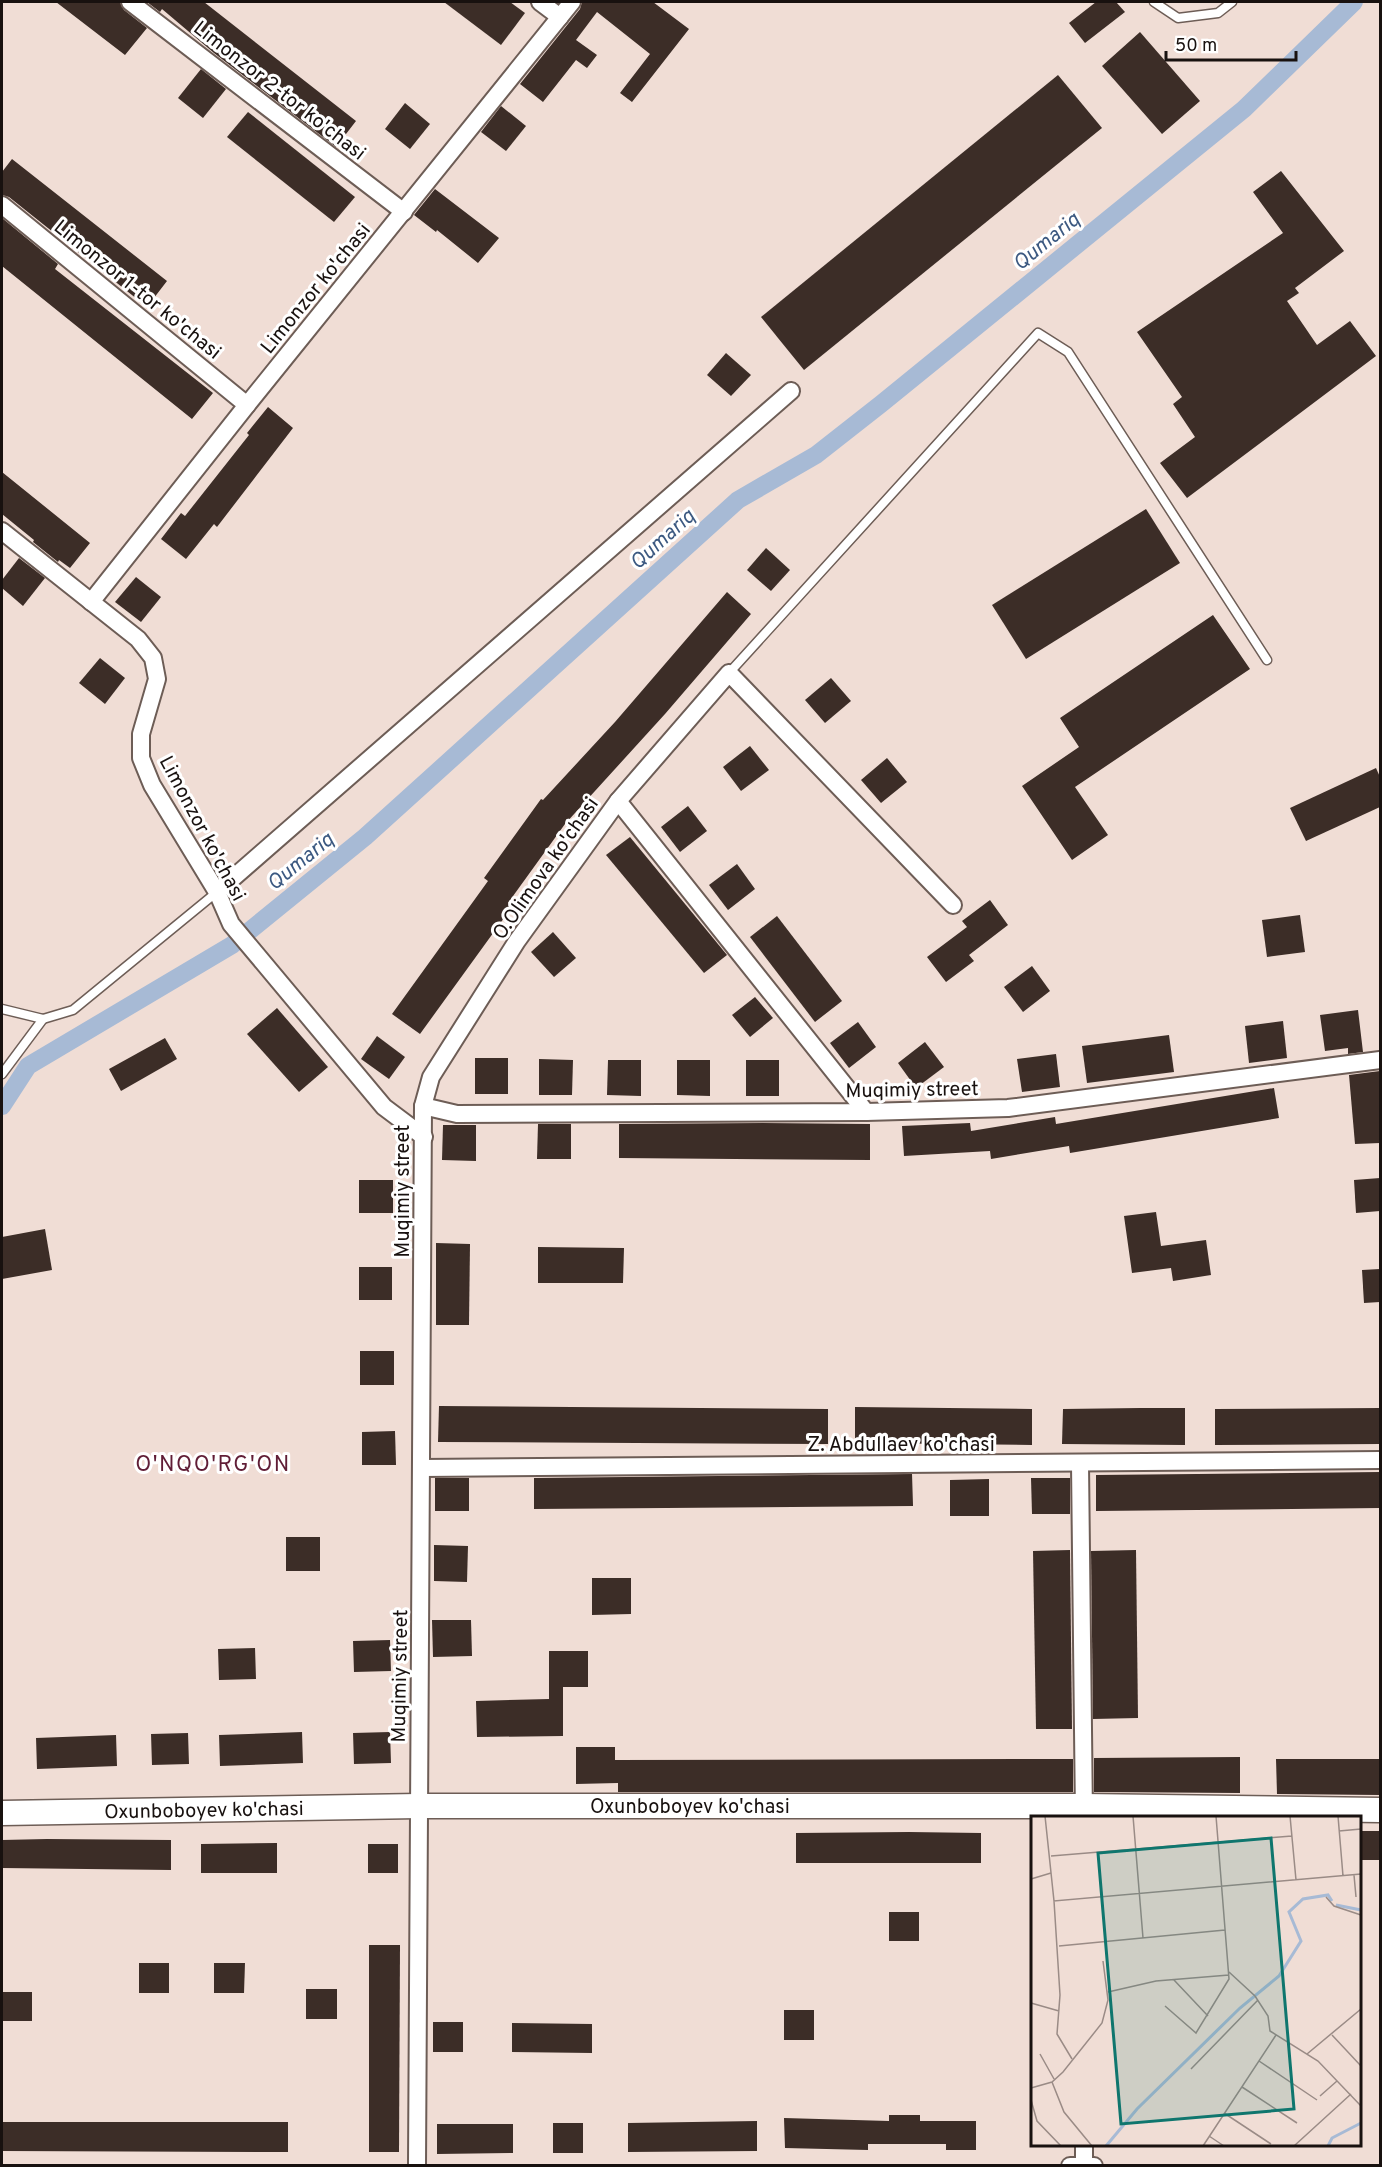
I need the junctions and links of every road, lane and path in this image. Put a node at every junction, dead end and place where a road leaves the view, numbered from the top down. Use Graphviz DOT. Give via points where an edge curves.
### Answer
graph roads {
  1 [pos="130,2"];
  2 [pos="540,2"];
  3 [pos="572,2"];
  4 [pos="1154,2"];
  5 [pos="1232,2"];
  6 [pos="560,17"];
  7 [pos="2,205"];
  8 [pos="404,212"];
  9 [pos="791,391"];
  10 [pos="247,405"];
  11 [pos="2,531"];
  12 [pos="91,602"];
  13 [pos="1267,660"];
  14 [pos="729,673"];
  15 [pos="618,801"];
  16 [pos="217,892"];
  17 [pos="953,905"];
  18 [pos="2,1009"];
  19 [pos="43,1019"];
  20 [pos="1380,1060"];
  21 [pos="2,1074"];
  22 [pos="423,1106"];
  23 [pos="866,1112"];
  24 [pos="424,1137"];
  25 [pos="1380,1460"];
  26 [pos="1080,1464"];
  27 [pos="422,1468"];
  28 [pos="418,1806"];
  29 [pos="1380,1810"];
  30 [pos="1084,1812"];
  31 [pos="2,1813"];
  32 [pos="1084,2146"];
  33 [pos="1084,2165"];
  34 [pos="417,2166"];
  35 [pos="1070,2166"];
  36 [pos="1094,2166"];
  1 -- 8 [label="street, Limonzor 2-tor ko'chasi"];
  2 -- 6 [label="street"];
  3 -- 6 [label="street, Limonzor ko'chasi"];
  4 -- 5 [label="lane" via="1178,18 1218,13"];
  6 -- 8 [label="street, Limonzor ko'chasi"];
  7 -- 10 [label="street, Limonzor 1-tor ko'chasi"];
  8 -- 10 [label="street, Limonzor ko'chasi"];
  9 -- 16 [label="street"];
  10 -- 12 [label="street, Limonzor ko'chasi"];
  11 -- 12 [label="street, Limonzor ko'chasi"];
  12 -- 16 [label="street, Limonzor ko'chasi" via="138,639 153,658 156,679 141,734 141,758 152,785"];
  13 -- 14 [label="lane" via="1068,352 1038,333"];
  14 -- 15 [label="street, O.Olimova ko'chasi"];
  14 -- 17 [label="street"];
  15 -- 22 [label="street, O.Olimova ko'chasi" via="517,941 431,1077"];
  15 -- 23 [label="street"];
  16 -- 19 [label="lane" via="73,1010"];
  16 -- 24 [label="street, Limonzor ko'chasi" via="231,924 254,954 384,1107"];
  18 -- 19 [label="lane"];
  19 -- 21 [label="lane"];
  20 -- 23 [label="street, Muqimiy street" via="1008,1108"];
  22 -- 23 [label="street, Muqimiy street" via="457,1114"];
  22 -- 24 [label="street, Muqimiy street"];
  24 -- 27 [label="street, Muqimiy street"];
  25 -- 26 [label="street, Z. Abdullaev ko'chasi"];
  26 -- 27 [label="street, Z. Abdullaev ko'chasi"];
  26 -- 30 [label="street"];
  27 -- 28 [label="street, Muqimiy street"];
  28 -- 30 [label="main road, Oxunboboyev ko'chasi"];
  28 -- 31 [label="main road, Oxunboboyev ko'chasi"];
  28 -- 34 [label="street, Muqimiy street"];
  29 -- 30 [label="main road, Oxunboboyev ko'chasi"];
  32 -- 33 [label="street"];
  33 -- 35 [label="street"];
  33 -- 36 [label="street"];
}
